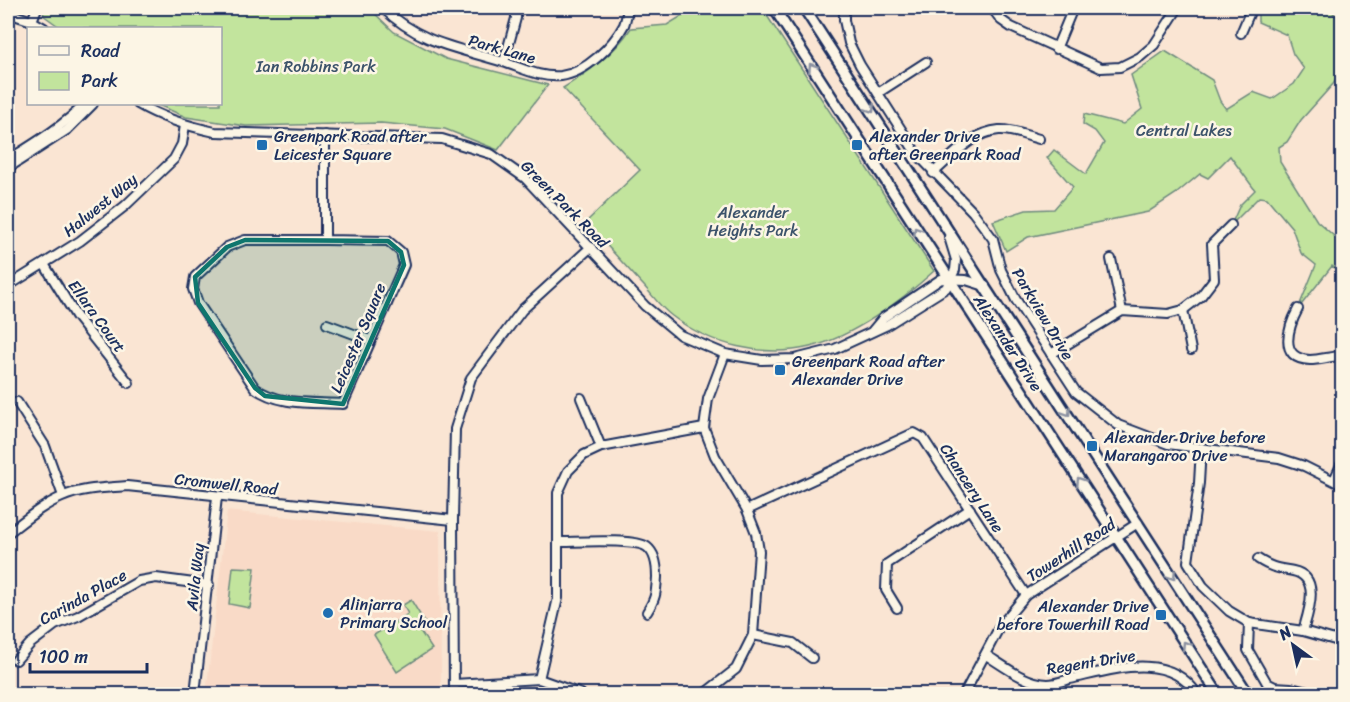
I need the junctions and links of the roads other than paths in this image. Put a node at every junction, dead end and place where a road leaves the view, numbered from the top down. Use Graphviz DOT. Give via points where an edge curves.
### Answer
graph roads {
  1 [pos="37,8"];
  2 [pos="383,8"];
  3 [pos="516,8"];
  4 [pos="628,8"];
  5 [pos="774,8"];
  6 [pos="804,8"];
  7 [pos="844,8"];
  8 [pos="992,8"];
  9 [pos="1073,8"];
  10 [pos="1178,8"];
  11 [pos="1249,8"];
  12 [pos="8,12"];
  13 [pos="32,21"];
  14 [pos="42,27"];
  15 [pos="1241,33"];
  16 [pos="1056,49"];
  17 [pos="504,62"];
  18 [pos="926,62"];
  19 [pos="878,93"];
  20 [pos="84,105"];
  21 [pos="92,105"];
  22 [pos="140,105"];
  23 [pos="185,125"];
  24 [pos="325,135"];
  25 [pos="1040,139"];
  26 [pos="8,160"];
  27 [pos="8,168"];
  28 [pos="933,173"];
  29 [pos="944,222"];
  30 [pos="1231,225"];
  31 [pos="325,240"];
  32 [pos="591,247"];
  33 [pos="1111,260"];
  34 [pos="44,264"];
  35 [pos="949,280"];
  36 [pos="8,286"];
  37 [pos="985,286"];
  38 [pos="1298,309"];
  39 [pos="1183,310"];
  40 [pos="1122,312"];
  41 [pos="327,324"];
  42 [pos="370,340"];
  43 [pos="1191,350"];
  44 [pos="725,354"];
  45 [pos="1051,354"];
  46 [pos="1342,356"];
  47 [pos="129,383"];
  48 [pos="581,398"];
  49 [pos="17,402"];
  50 [pos="704,428"];
  51 [pos="601,447"];
  52 [pos="1201,447"];
  53 [pos="1342,463"];
  54 [pos="1334,480"];
  55 [pos="1342,485"];
  56 [pos="63,496"];
  57 [pos="217,497"];
  58 [pos="970,509"];
  59 [pos="747,510"];
  60 [pos="453,520"];
  61 [pos="1138,523"];
  62 [pos="8,533"];
  63 [pos="1116,536"];
  64 [pos="560,542"];
  65 [pos="1258,559"];
  66 [pos="209,585"];
  67 [pos="1026,595"];
  68 [pos="897,608"];
  69 [pos="647,612"];
  70 [pos="1249,623"];
  71 [pos="1303,631"];
  72 [pos="753,635"];
  73 [pos="1342,642"];
  74 [pos="986,655"];
  75 [pos="813,658"];
  76 [pos="16,660"];
  77 [pos="539,679"];
  78 [pos="454,684"];
  79 [pos="1308,692"];
  80 [pos="708,693"];
  81 [pos="195,694"];
  82 [pos="454,694"];
  83 [pos="581,694"];
  84 [pos="964,694"];
  85 [pos="1197,694"];
  86 [pos="1218,694"];
  87 [pos="1248,694"];
  1 -- 13 [label="street"];
  2 -- 17 [label="street, Park Lane" via="421,36 458,51"];
  3 -- 17 [label="street"];
  4 -- 17 [label="street, Park Lane" via="624,25 585,68 561,76 529,73"];
  35 -- 5 [label="main road, Alexander Drive, one-way"];
  6 -- 29 [label="main road, Alexander Drive, one-way"];
  7 -- 19 [label="street, Parkview Drive" via="849,43"];
  8 -- 16 [label="street" via="1011,27"];
  9 -- 16 [label="street"];
  10 -- 16 [label="street" via="1154,45 1120,67 1101,68"];
  11 -- 15 [label="street"];
  12 -- 13 [label="street"];
  13 -- 14 [label="street"];
  18 -- 19 [label="street"];
  19 -- 28 [label="street, Parkview Drive"];
  20 -- 26 [label="street" via="58,128"];
  21 -- 27 [label="street" via="67,130"];
  22 -- 23 [label="street, Green Park Road"];
  23 -- 24 [label="street, Green Park Road" via="215,132"];
  23 -- 34 [label="street, Halwest Way" via="174,159 125,206"];
  24 -- 31 [label="street"];
  24 -- 32 [label="street, Green Park Road" via="442,139 491,154 525,178"];
  25 -- 28 [label="street" via="999,130 983,134"];
  28 -- 45 [label="street, Parkview Drive" via="973,212 993,239 1001,270 1016,300"];
  29 -- 35 [label="street" via="956,260"];
  29 -- 37 [label="main road, Alexander Drive"];
  30 -- 39 [label="street" via="1212,244 1214,279"];
  31 -- 42 [label="street, Leicester Square" via="388,241 401,252 404,265"];
  31 -- 42 [label="street, Leicester Square" via="245,240 227,247 195,277 193,289 198,303 255,388 280,400 344,405"];
  32 -- 44 [label="street, Green Park Road" via="645,306 680,335"];
  32 -- 60 [label="street" via="522,310 471,378 455,429"];
  33 -- 40 [label="street"];
  34 -- 36 [label="street, Halwest Way"];
  34 -- 47 [label="street, Ellara Court" via="76,316"];
  35 -- 37 [label="street"];
  35 -- 44 [label="street, Green Park Road" via="946,288 887,325 835,349 795,359 762,360"];
  63 -- 35 [label="main road, Alexander Drive, one-way"];
  37 -- 61 [label="main road, Alexander Drive, one-way"];
  38 -- 46 [label="street" via="1288,339 1295,355 1311,360"];
  39 -- 40 [label="street" via="1168,314"];
  39 -- 43 [label="street"];
  40 -- 45 [label="street"];
  41 -- 42 [label="street"];
  44 -- 50 [label="street" via="708,399"];
  45 -- 52 [label="street, Parkview Drive" via="1076,392 1118,425 1168,444"];
  48 -- 51 [label="street"];
  49 -- 56 [label="street" via="45,447"];
  50 -- 51 [label="street"];
  50 -- 59 [label="street" via="715,456"];
  51 -- 64 [label="street" via="584,455 568,471 558,493"];
  52 -- 54 [label="street, Parkview Drive" via="1279,458"];
  52 -- 70 [label="street" via="1188,562 1203,586 1229,611"];
  53 -- 54 [label="street"];
  54 -- 55 [label="street, Parkview Drive"];
  56 -- 57 [label="street, Cromwell Road" via="127,486"];
  56 -- 62 [label="street, Cromwell Road"];
  57 -- 60 [label="street, Cromwell Road"];
  57 -- 66 [label="street, Avila Way"];
  58 -- 59 [label="street, Chancery Lane" via="923,438 914,433"];
  58 -- 67 [label="street, Chancery Lane"];
  58 -- 68 [label="street" via="887,564 886,590"];
  59 -- 72 [label="street" via="759,551"];
  60 -- 78 [label="street"];
  61 -- 63 [label="street, Towerhill Road"];
  61 -- 87 [label="main road, Alexander Drive, one-way"];
  63 -- 67 [label="street, Towerhill Road"];
  86 -- 63 [label="main road, Alexander Drive, one-way"];
  64 -- 69 [label="street" via="633,542 646,547 654,555 657,568 656,599"];
  64 -- 77 [label="street" via="558,598"];
  65 -- 71 [label="street" via="1272,568 1296,571 1306,578 1311,603"];
  66 -- 76 [label="street, Carinda Place" via="156,578 138,581 56,625"];
  66 -- 81 [label="street, Avila Way"];
  67 -- 74 [label="street, Towerhill Road" via="1000,626"];
  70 -- 71 [label="street"];
  70 -- 79 [label="street" via="1248,650 1267,683"];
  71 -- 73 [label="street"];
  72 -- 75 [label="street" via="793,643"];
  72 -- 80 [label="street" via="736,669"];
  74 -- 84 [label="street, Towerhill Road"];
  74 -- 85 [label="street, Regent Drive" via="1027,679 1047,684 1135,666 1174,672"];
  77 -- 78 [label="street"];
  77 -- 83 [label="street"];
  78 -- 82 [label="street"];
}
